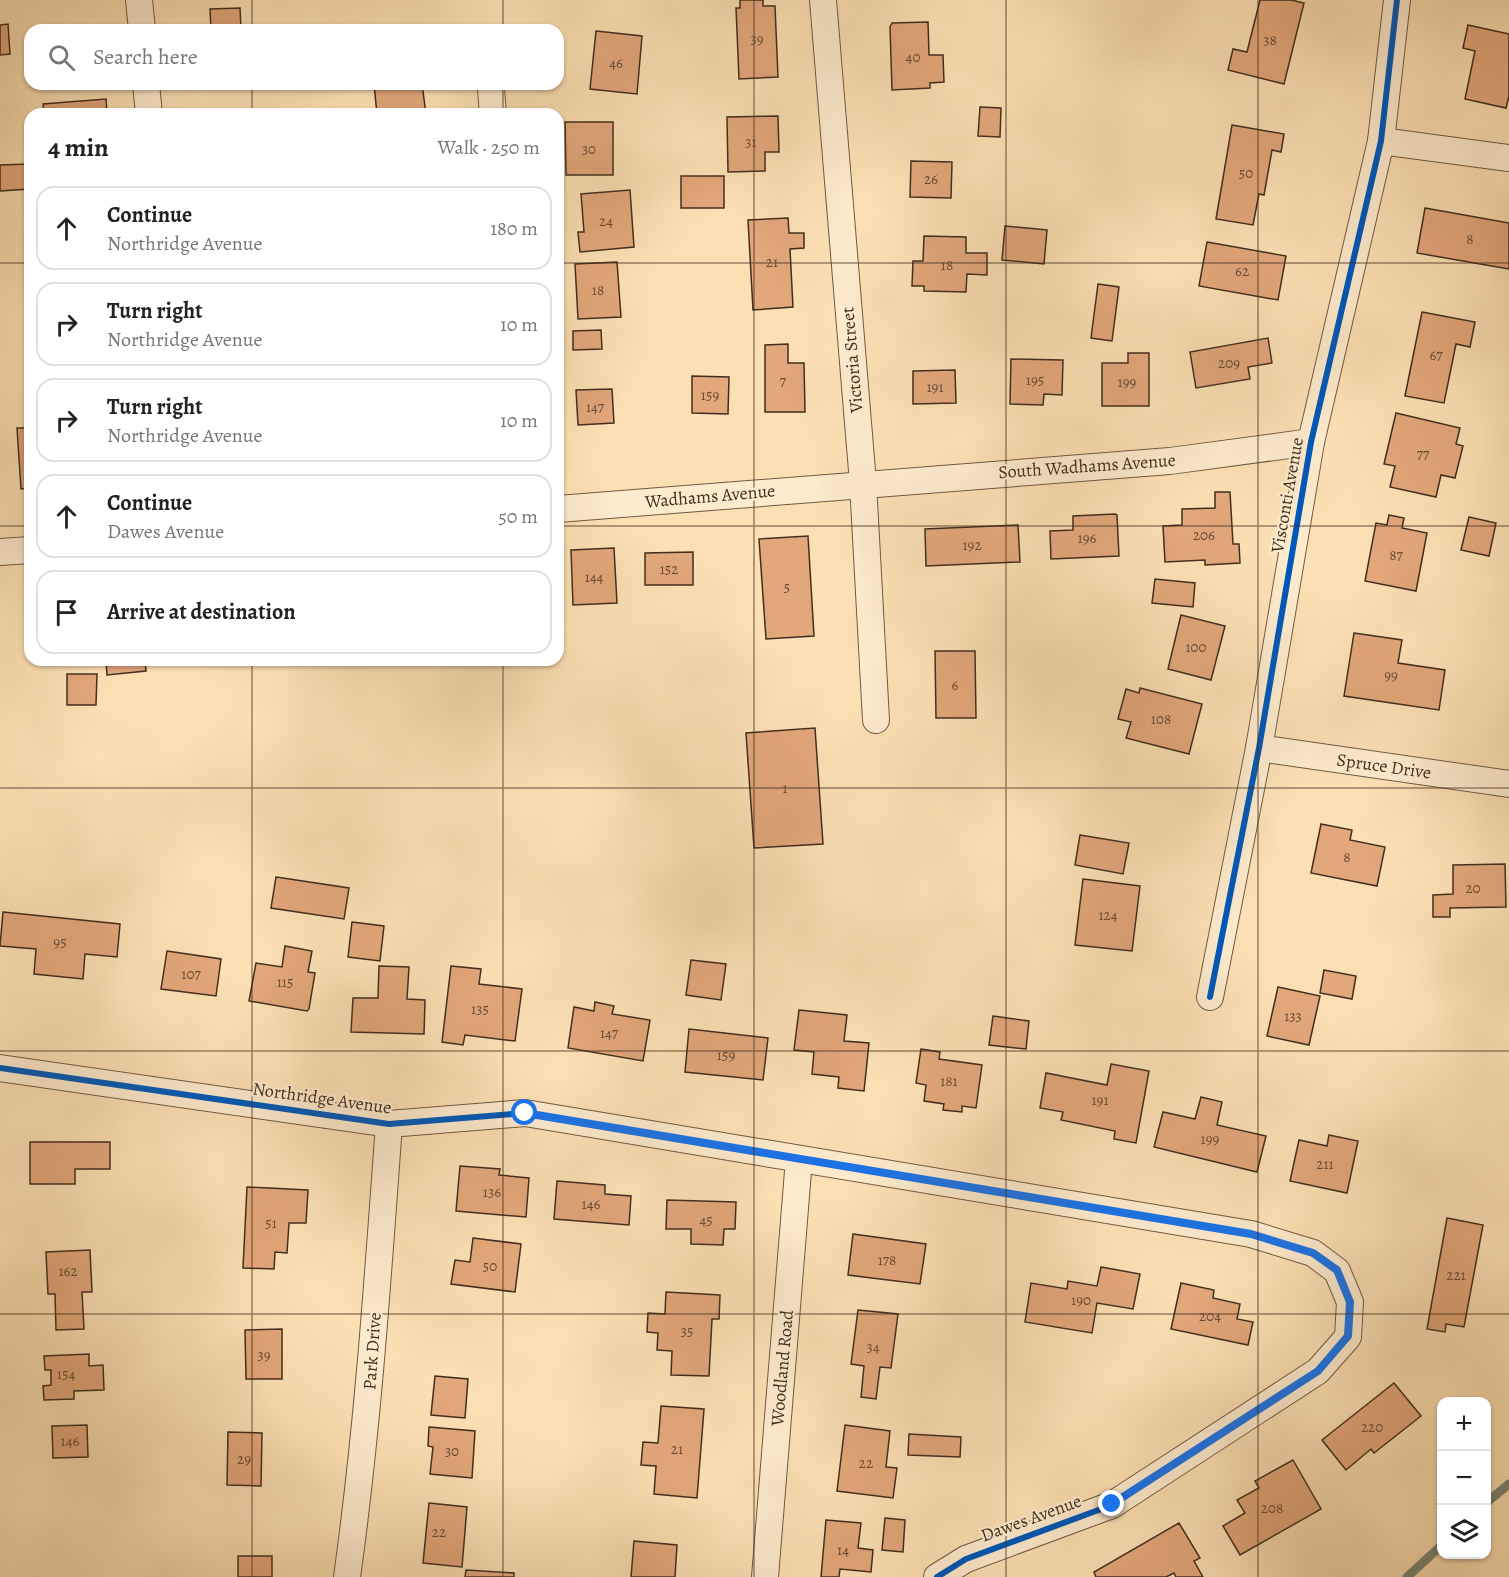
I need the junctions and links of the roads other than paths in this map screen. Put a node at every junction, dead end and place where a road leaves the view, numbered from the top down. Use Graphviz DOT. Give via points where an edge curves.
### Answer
graph roads {
  1 [pos="139,0"];
  2 [pos="823,0"];
  3 [pos="1397,0"];
  4 [pos="141,24"];
  5 [pos="147,90"];
  6 [pos="148,108"];
  7 [pos="1381,141"];
  8 [pos="1509,158"];
  9 [pos="1311,442"];
  10 [pos="862,483"];
  11 [pos="564,508"];
  12 [pos="24,550"];
  13 [pos="0,552"];
  14 [pos="876,720"];
  15 [pos="1259,748"];
  16 [pos="1509,784"];
  17 [pos="1210,997"];
  18 [pos="0,1068"];
  19 [pos="389,1124"];
  20 [pos="798,1159"];
  21 [pos="1318,1371"];
  22 [pos="347,1577"];
  23 [pos="765,1577"];
  24 [pos="937,1577"];
  1 -- 4 [label="street"];
  2 -- 10 [label="street, Victoria Street"];
  3 -- 7 [label="street, Visconti Avenue"];
  5 -- 6 [label="street"];
  7 -- 8 [label="street"];
  7 -- 9 [label="street, Visconti Avenue"];
  9 -- 10 [label="street, South Wadhams Avenue" via="1170,461"];
  9 -- 15 [label="street, Visconti Avenue"];
  10 -- 11 [label="street, Wadhams Avenue"];
  10 -- 14 [label="street, Victoria Street"];
  12 -- 13 [label="street"];
  15 -- 16 [label="street, Spruce Drive"];
  15 -- 17 [label="street, Visconti Avenue"];
  18 -- 19 [label="street, Northridge Avenue"];
  19 -- 20 [label="street, Northridge Avenue" via="525,1113"];
  19 -- 22 [label="street, Park Drive" via="369,1396"];
  20 -- 21 [label="street, Northridge Avenue" via="1251,1234 1313,1253 1337,1270 1350,1302 1348,1336"];
  20 -- 23 [label="street, Woodland Road"];
  21 -- 24 [label="street, Dawes Avenue" via="1112,1504 966,1559"];
}
